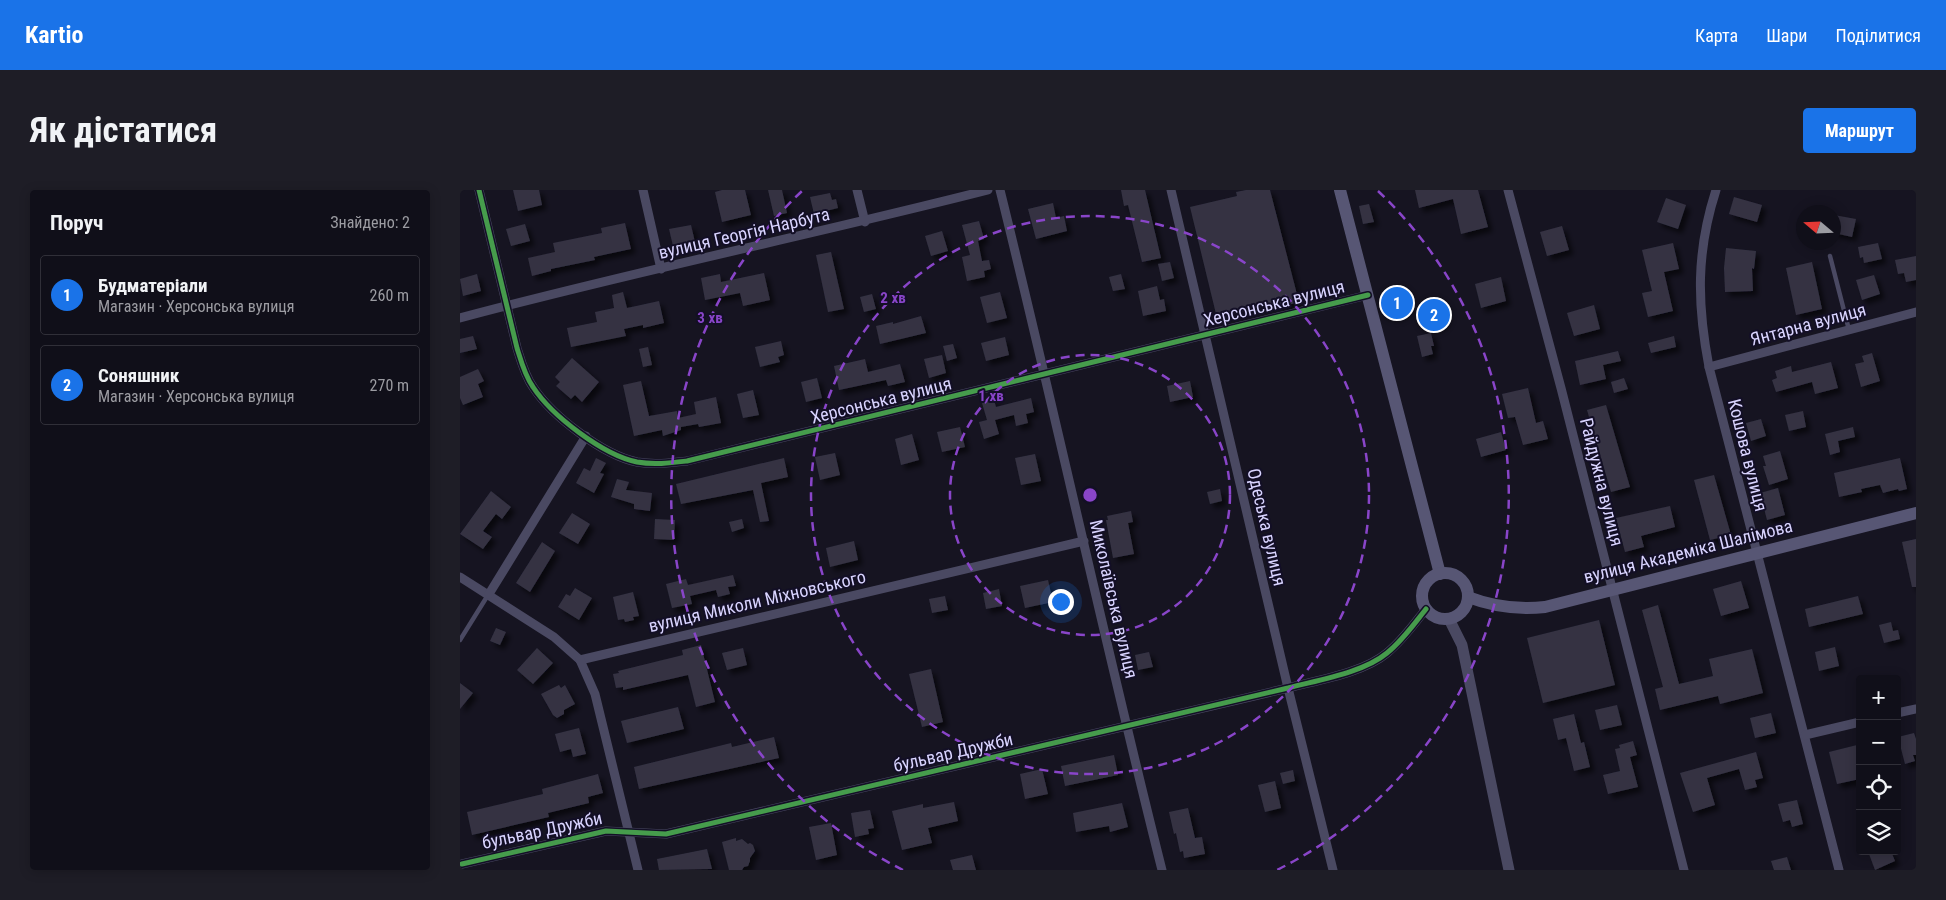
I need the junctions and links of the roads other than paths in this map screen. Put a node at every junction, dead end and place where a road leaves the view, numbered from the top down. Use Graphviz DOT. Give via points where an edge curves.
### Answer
graph roads {
  1 [pos="479,190"];
  2 [pos="643,190"];
  3 [pos="857,190"];
  4 [pos="988,190"];
  5 [pos="1000,190"];
  6 [pos="1171,190"];
  7 [pos="1340,190"];
  8 [pos="1508,190"];
  9 [pos="1716,190"];
  10 [pos="865,222"];
  11 [pos="1830,256"];
  12 [pos="661,269"];
  13 [pos="1368,295"];
  14 [pos="508,305"];
  15 [pos="1916,312"];
  16 [pos="460,318"];
  17 [pos="1849,330"];
  18 [pos="1205,334"];
  19 [pos="1709,367"];
  20 [pos="1046,374"];
  21 [pos="586,436"];
  22 [pos="1916,512"];
  23 [pos="1084,541"];
  24 [pos="1756,552"];
  25 [pos="1440,574"];
  26 [pos="460,577"];
  27 [pos="1612,588"];
  28 [pos="489,594"];
  29 [pos="1468,597"];
  30 [pos="1426,609"];
  31 [pos="1449,619"];
  32 [pos="460,640"];
  33 [pos="580,660"];
  34 [pos="1288,688"];
  35 [pos="1916,709"];
  36 [pos="1901,712"];
  37 [pos="1856,723"];
  38 [pos="1126,726"];
  39 [pos="1806,735"];
  40 [pos="628,832"];
  41 [pos="462,864"];
  42 [pos="638,870"];
  43 [pos="1162,870"];
  44 [pos="1333,870"];
  45 [pos="1509,870"];
  46 [pos="1684,870"];
  47 [pos="1839,870"];
  1 -- 14 [label="street"];
  2 -- 12 [label="street"];
  3 -- 10 [label="street"];
  4 -- 10 [label="street, вулиця Георгія Нарбута"];
  5 -- 20 [label="street, Миколаївська вулиця"];
  6 -- 18 [label="street, Одеська вулиця"];
  7 -- 13 [label="main road"];
  8 -- 27 [label="street, Райдужна вулиця"];
  9 -- 19 [label="street, Кошова вулиця" via="1700,266 1700,303"];
  10 -- 12 [label="street, вулиця Георгія Нарбута"];
  11 -- 17 [label="lane"];
  12 -- 14 [label="street, вулиця Георгія Нарбута"];
  13 -- 18 [label="street, Херсонська вулиця"];
  13 -- 25 [label="main road"];
  14 -- 16 [label="street, вулиця Георгія Нарбута"];
  14 -- 21 [label="street, Херсонська вулиця" via="523,368 532,386 548,406"];
  15 -- 17 [label="street, Янтарна вулиця"];
  17 -- 19 [label="street, Янтарна вулиця"];
  18 -- 20 [label="street, Херсонська вулиця"];
  18 -- 34 [label="street, Одеська вулиця"];
  19 -- 24 [label="street, Кошова вулиця"];
  20 -- 21 [label="street, Херсонська вулиця" via="687,461 662,464 636,462"];
  20 -- 23 [label="street, Миколаївська вулиця"];
  21 -- 28 [label="street"];
  22 -- 24 [label="main road, вулиця Академіка Шалімова"];
  23 -- 33 [label="street, вулиця Миколи Міхновського"];
  23 -- 38 [label="street, Миколаївська вулиця"];
  24 -- 27 [label="main road, вулиця Академіка Шалімова"];
  24 -- 39 [label="street, Кошова вулиця"];
  25 -- 29 [label="main road" via="1459,578 1467,589"];
  25 -- 30 [label="main road" via="1431,578 1423,590"];
  26 -- 28 [label="street"];
  27 -- 29 [label="main road, вулиця Академіка Шалімова" via="1527,609 1489,605"];
  27 -- 46 [label="street, Райдужна вулиця"];
  28 -- 32 [label="lane"];
  28 -- 33 [label="street" via="554,638"];
  29 -- 31 [label="main road" via="1463,611"];
  30 -- 31 [label="main road" via="1434,616"];
  30 -- 34 [label="street, бульвар Дружби" via="1386,654 1352,670"];
  31 -- 45 [label="street" via="1462,645"];
  33 -- 40 [label="street" via="595,694"];
  34 -- 38 [label="street, бульвар Дружби"];
  34 -- 44 [label="street, Одеська вулиця"];
  35 -- 36 [label="street"];
  37 -- 39 [label="street"];
  38 -- 40 [label="street, бульвар Дружби" via="666,834"];
  38 -- 43 [label="street, Миколаївська вулиця"];
  39 -- 47 [label="street, Кошова вулиця"];
  40 -- 41 [label="street, бульвар Дружби" via="606,831"];
  40 -- 42 [label="street"];
}
